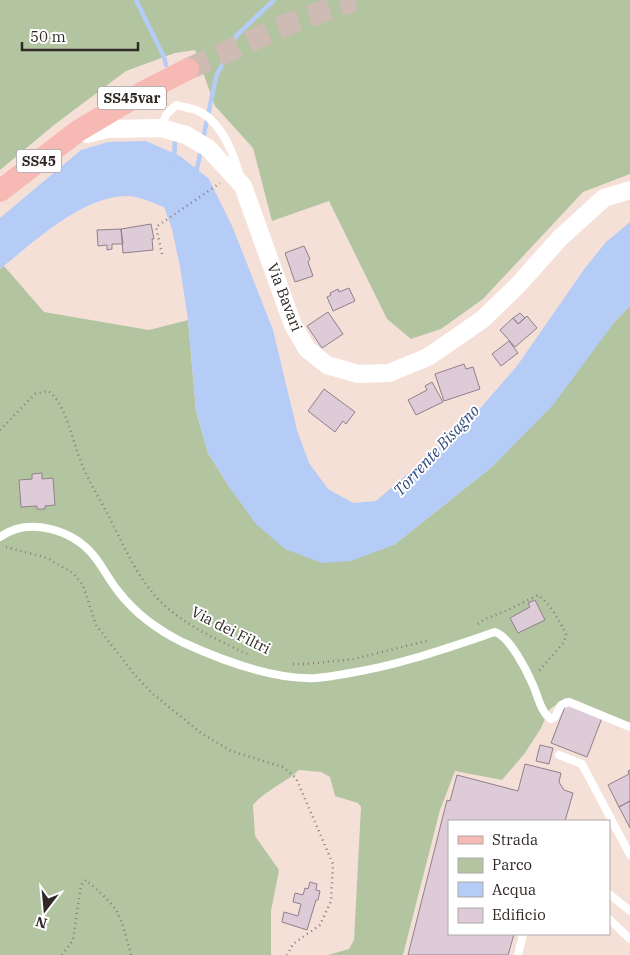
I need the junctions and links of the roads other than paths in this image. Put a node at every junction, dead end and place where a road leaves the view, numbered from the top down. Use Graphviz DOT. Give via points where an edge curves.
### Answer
graph roads {
  1 [pos="188,69"];
  2 [pos="161,128"];
  3 [pos="78,131"];
  4 [pos="243,186"];
  5 [pos="630,190"];
  6 [pos="0,191"];
  7 [pos="0,537"];
  8 [pos="630,727"];
  9 [pos="559,755"];
  10 [pos="630,855"];
  11 [pos="610,895"];
  12 [pos="630,911"];
  13 [pos="610,920"];
  14 [pos="523,935"];
  15 [pos="630,939"];
  16 [pos="518,955"];
  1 -- 3 [label="main road, SS45var"];
  2 -- 3 [label="street, Via Bavari" via="108,129 87,134"];
  2 -- 4 [label="street, Via Bavari" via="186,135 208,148"];
  2 -- 4 [label="lane" via="166,115 176,105 197,111 216,124 234,156"];
  3 -- 6 [label="main road, SS45"];
  4 -- 5 [label="street, Via Bavari" via="293,325 307,349 327,365 358,374 389,373 428,357 483,319 560,238 604,198"];
  7 -- 8 [label="lane" via="7,532 37,526 77,539 94,555 118,591 146,619 181,641 274,675 316,678 372,669 414,659 495,632 508,642 532,683 544,713 551,719 555,718 562,705 569,702"];
  9 -- 10 [label="lane" via="582,764"];
  11 -- 12 [label="lane"];
  13 -- 15 [label="lane"];
  14 -- 16 [label="lane"];
}
